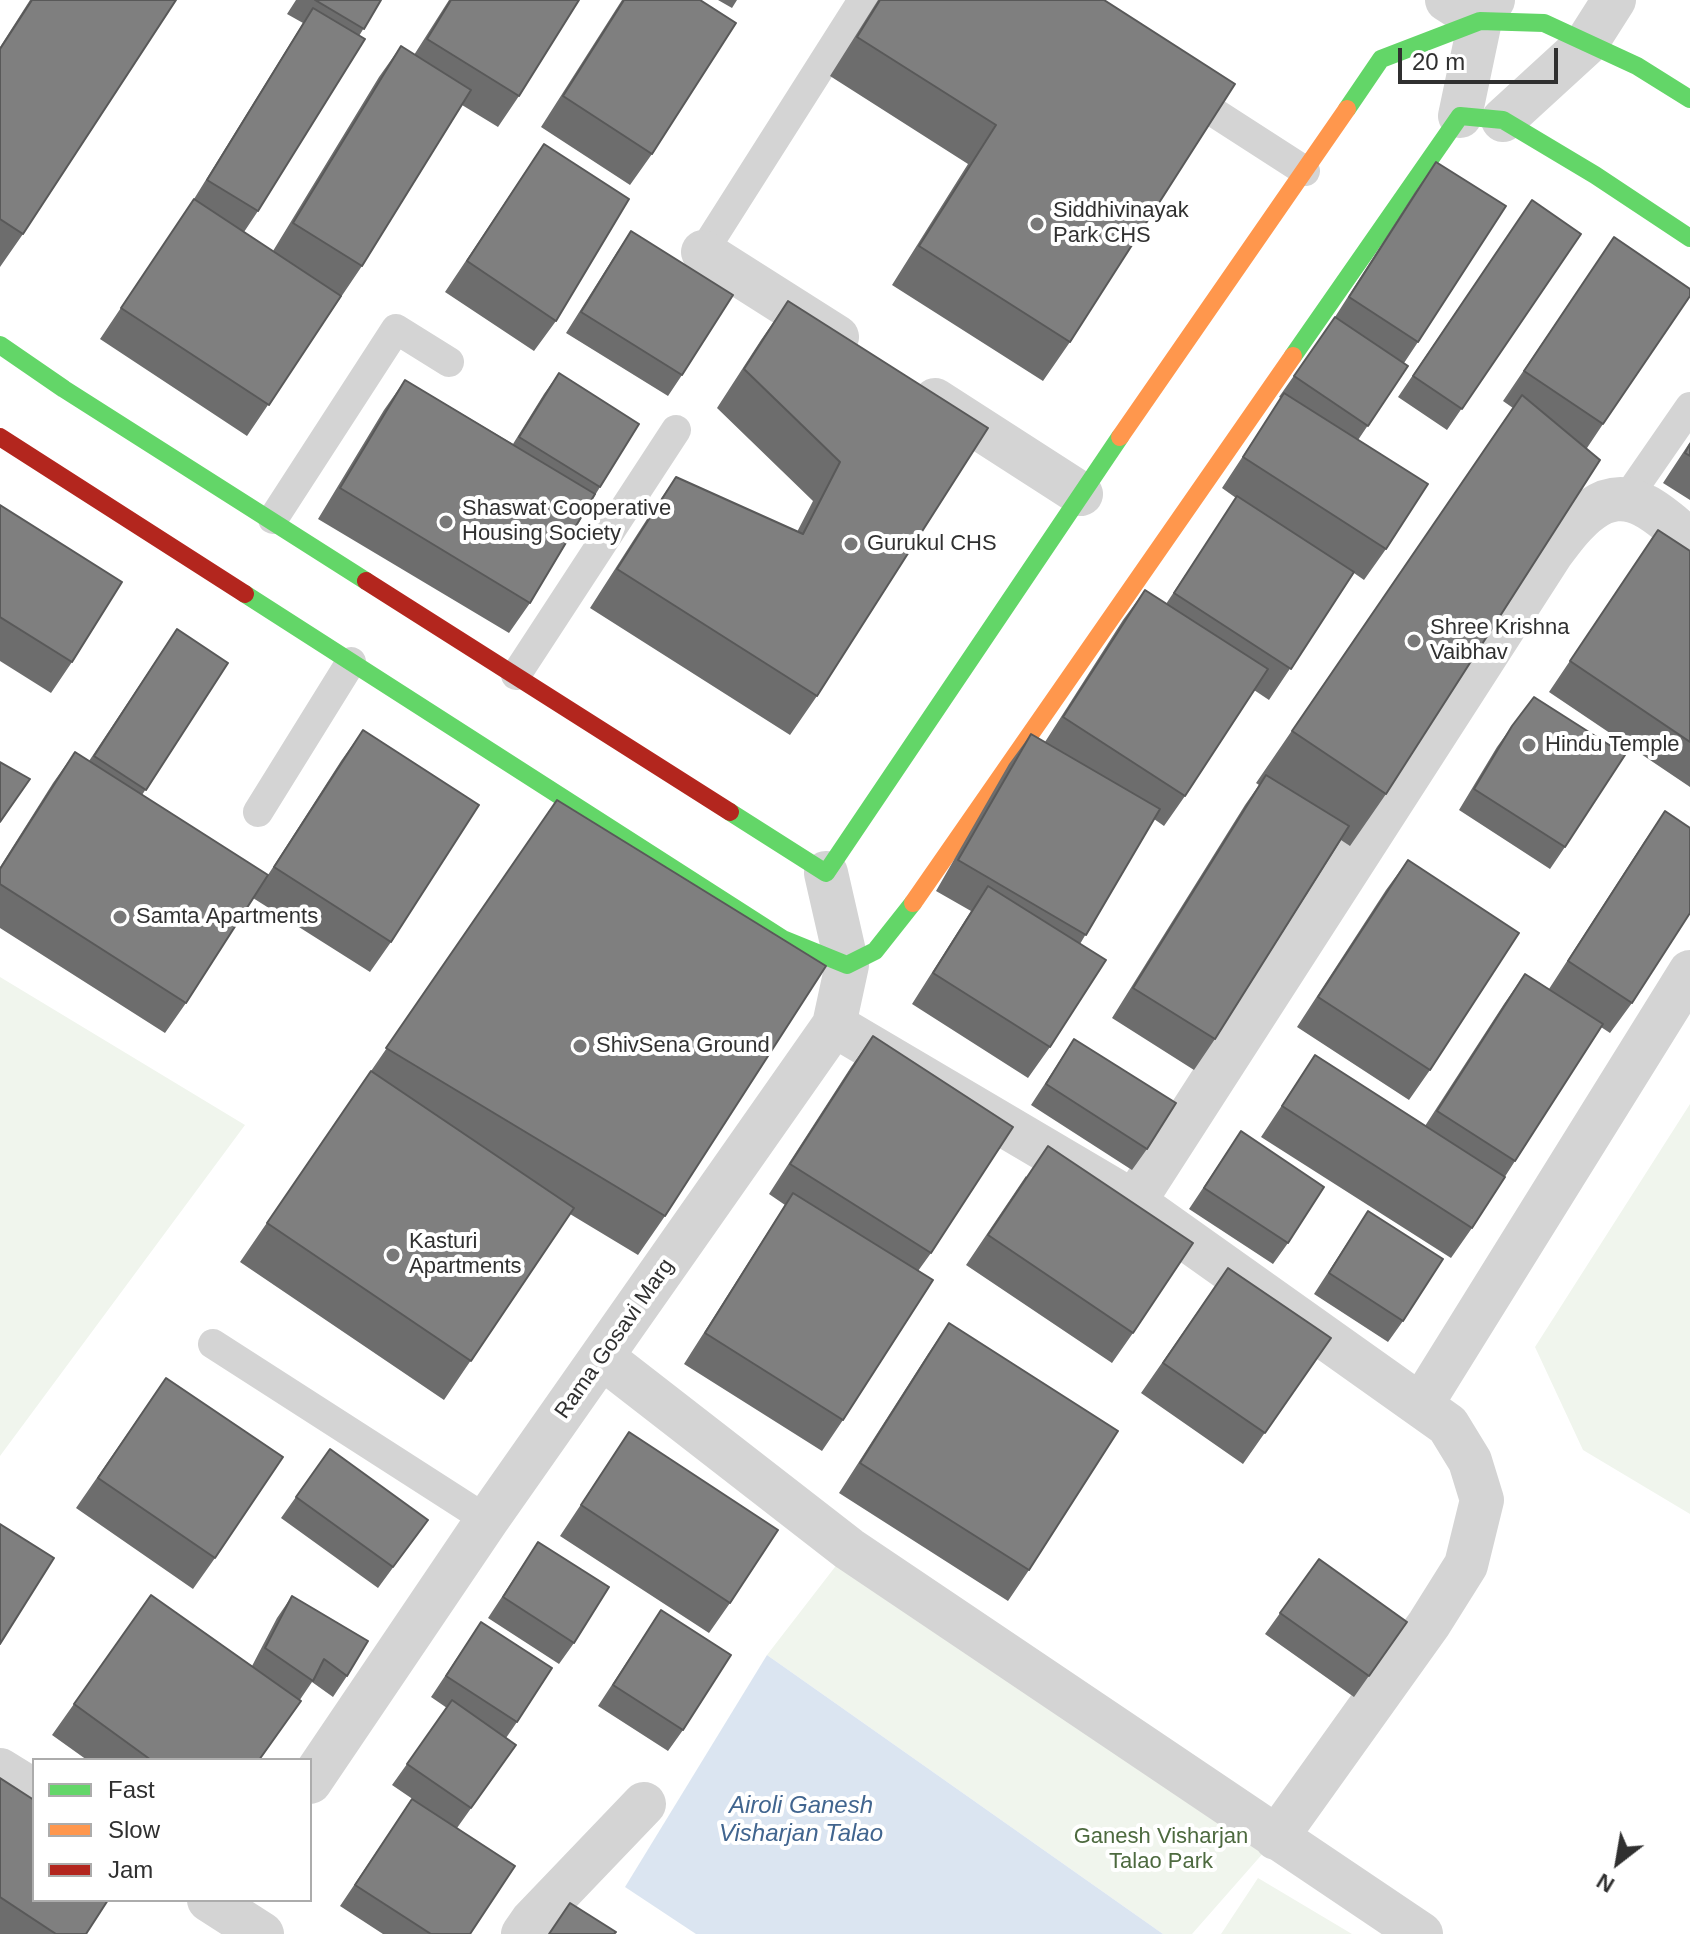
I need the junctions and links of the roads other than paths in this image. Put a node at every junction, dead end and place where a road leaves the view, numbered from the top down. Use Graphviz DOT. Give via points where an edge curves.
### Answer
graph roads {
  1 [pos="863,0"];
  2 [pos="1614,0"];
  3 [pos="1473,7"];
  4 [pos="1586,44"];
  5 [pos="1161,78"];
  6 [pos="1690,99"];
  7 [pos="1460,116"];
  8 [pos="1503,120"];
  9 [pos="1305,171"];
  10 [pos="1690,238"];
  11 [pos="703,252"];
  12 [pos="0,345"];
  13 [pos="449,362"];
  14 [pos="1690,407"];
  15 [pos="676,430"];
  16 [pos="0,437"];
  17 [pos="1081,494"];
  18 [pos="1627,498"];
  19 [pos="273,519"];
  20 [pos="1690,540"];
  21 [pos="351,662"];
  22 [pos="516,675"];
  23 [pos="258,812"];
  24 [pos="826,873"];
  25 [pos="847,965"];
  26 [pos="1690,972"];
  27 [pos="834,1025"];
  28 [pos="1134,1202"];
  29 [pos="213,1344"];
  30 [pos="603,1358"];
  31 [pos="1421,1405"];
  32 [pos="487,1520"];
  33 [pos="0,1770"];
  34 [pos="312,1779"];
  35 [pos="32,1790"];
  36 [pos="644,1804"];
  37 [pos="1276,1838"];
  38 [pos="218,1911"];
  39 [pos="262,1934"];
  40 [pos="523,1934"];
  41 [pos="1421,1934"];
  1 -- 11 [label="lane"];
  2 -- 4 [label="street"];
  3 -- 4 [label="street" via="1544,23"];
  3 -- 7 [label="street"];
  3 -- 9 [label="street" via="1381,59"];
  4 -- 6 [label="street" via="1637,66"];
  4 -- 8 [label="street"];
  5 -- 9 [label="lane"];
  7 -- 8 [label="street"];
  7 -- 25 [label="street" via="902,918 875,951"];
  8 -- 10 [label="street"];
  9 -- 17 [label="street"];
  11 -- 17 [label="street"];
  12 -- 19 [label="street"];
  13 -- 19 [label="lane" via="396,329"];
  14 -- 18 [label="lane"];
  15 -- 22 [label="lane"];
  16 -- 21 [label="street"];
  17 -- 24 [label="street"];
  18 -- 20 [label="street" via="1647,506"];
  18 -- 28 [label="street" via="1600,502 1574,523 1551,554"];
  19 -- 22 [label="street"];
  21 -- 23 [label="lane"];
  21 -- 25 [label="street" via="783,939"];
  22 -- 24 [label="street"];
  24 -- 25 [label="street, Rama Gosavi Marg"];
  25 -- 27 [label="street, Rama Gosavi Marg"];
  26 -- 31 [label="street"];
  27 -- 28 [label="street"];
  27 -- 30 [label="street, Rama Gosavi Marg"];
  28 -- 31 [label="street"];
  29 -- 32 [label="lane"];
  30 -- 32 [label="street, Rama Gosavi Marg"];
  30 -- 37 [label="street" via="849,1549"];
  31 -- 37 [label="street" via="1448,1425 1470,1461 1482,1500 1466,1565"];
  32 -- 34 [label="street, Rama Gosavi Marg"];
  33 -- 35 [label="street"];
  36 -- 40 [label="street"];
  37 -- 41 [label="street"];
  38 -- 39 [label="street"];
}
